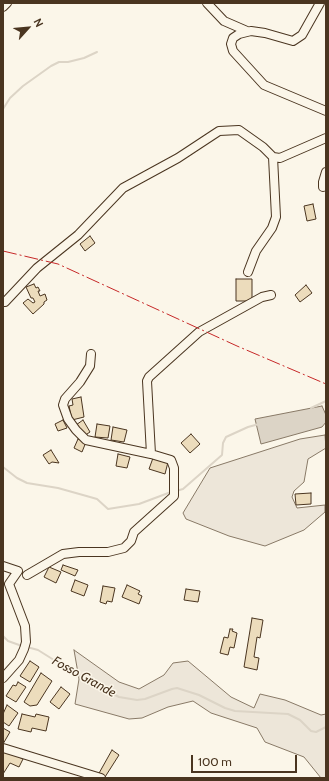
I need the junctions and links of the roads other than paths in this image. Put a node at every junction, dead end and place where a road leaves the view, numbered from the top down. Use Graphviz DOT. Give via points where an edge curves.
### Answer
graph roads {
  1 [pos="7,3"];
  2 [pos="207,3"];
  3 [pos="319,4"];
  4 [pos="3,7"];
  5 [pos="247,31"];
  6 [pos="326,111"];
  7 [pos="326,138"];
  8 [pos="273,157"];
  9 [pos="326,172"];
  10 [pos="323,186"];
  11 [pos="248,272"];
  12 [pos="271,295"];
  13 [pos="3,302"];
  14 [pos="91,354"];
  15 [pos="152,454"];
  16 [pos="3,566"];
  17 [pos="27,575"];
  18 [pos="3,678"];
  19 [pos="3,748"];
  20 [pos="102,778"];
  1 -- 4 [label="street"];
  2 -- 5 [label="street" via="224,21"];
  3 -- 5 [label="street" via="302,35 293,41"];
  5 -- 6 [label="street" via="233,38 233,51 264,85"];
  7 -- 8 [label="street" via="280,158"];
  8 -- 11 [label="street" via="276,217 272,228 256,251"];
  8 -- 13 [label="street" via="264,147 239,130 219,131 178,158 123,188 78,235 37,268"];
  9 -- 10 [label="street"];
  12 -- 15 [label="street" via="262,297 199,332 149,376 147,381"];
  14 -- 15 [label="street" via="90,366 63,405 68,419 86,440"];
  15 -- 17 [label="street" via="171,460 174,468 174,496 134,532 124,548 108,552 63,554"];
  16 -- 18 [label="street" via="18,571 9,584 25,626 26,642 19,660"];
  19 -- 20 [label="street"];
}
